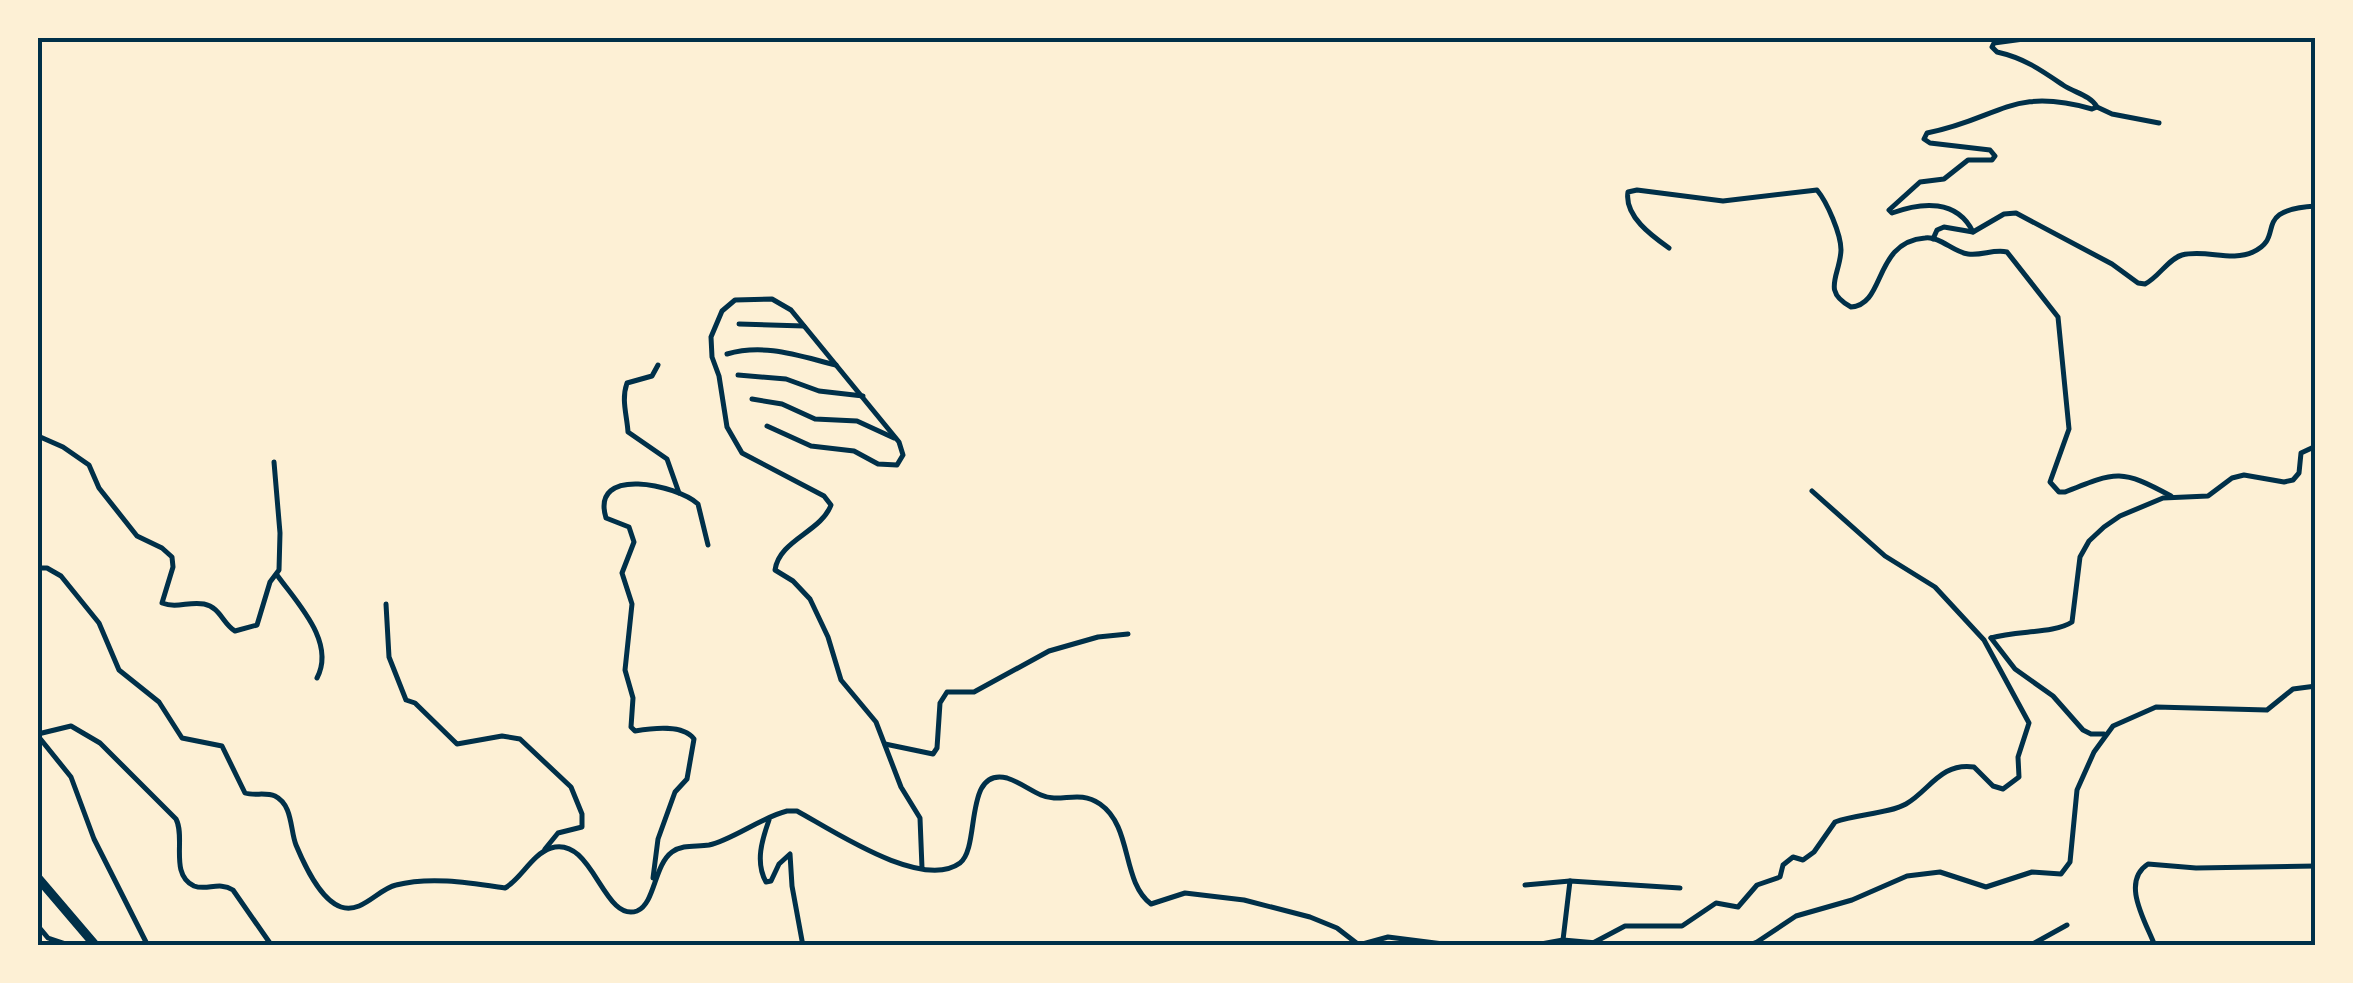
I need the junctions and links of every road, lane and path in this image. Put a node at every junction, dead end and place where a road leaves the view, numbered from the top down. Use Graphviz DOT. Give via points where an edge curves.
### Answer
graph roads {
  1 [pos="2031,38"];
  2 [pos="2114,38"];
  3 [pos="2123,38"];
  4 [pos="2097,107"];
  5 [pos="2159,123"];
  6 [pos="2316,206"];
  7 [pos="1973,232"];
  8 [pos="1933,238"];
  9 [pos="1669,248"];
  10 [pos="739,324"];
  11 [pos="804,326"];
  12 [pos="727,354"];
  13 [pos="658,364"];
  14 [pos="839,366"];
  15 [pos="738,375"];
  16 [pos="863,396"];
  17 [pos="752,399"];
  18 [pos="767,426"];
  19 [pos="38,436"];
  20 [pos="897,439"];
  21 [pos="2316,446"];
  22 [pos="274,462"];
  23 [pos="1812,491"];
  24 [pos="680,492"];
  25 [pos="2171,496"];
  26 [pos="708,544"];
  27 [pos="38,568"];
  28 [pos="277,574"];
  29 [pos="386,604"];
  30 [pos="1128,634"];
  31 [pos="1988,639"];
  32 [pos="317,678"];
  33 [pos="2316,686"];
  34 [pos="2104,734"];
  35 [pos="38,735"];
  36 [pos="885,744"];
  37 [pos="770,817"];
  38 [pos="544,851"];
  39 [pos="2316,866"];
  40 [pos="922,868"];
  41 [pos="38,878"];
  42 [pos="1570,881"];
  43 [pos="1525,885"];
  44 [pos="652,886"];
  45 [pos="1680,888"];
  46 [pos="2067,924"];
  47 [pos="38,926"];
  48 [pos="1563,940"];
  49 [pos="1591,944"];
  50 [pos="72,946"];
  51 [pos="96,946"];
  52 [pos="148,946"];
  53 [pos="272,946"];
  54 [pos="803,946"];
  55 [pos="1459,946"];
  56 [pos="1530,946"];
  57 [pos="1631,946"];
  58 [pos="1747,946"];
  59 [pos="2029,946"];
  60 [pos="2155,946"];
  1 -- 4 [label="street" via="1992,47 2038,66"];
  2 -- 3 [label="street"];
  4 -- 5 [label="street"];
  4 -- 7 [label="street" via="2028,100 1926,134 1930,144 1995,156 1968,160 1944,179 1920,182 1888,212 1927,204 1954,211"];
  6 -- 7 [label="street" via="2275,216 2258,251 2181,255 2145,284 2016,213"];
  7 -- 8 [label="street" via="1944,227"];
  8 -- 9 [label="street" via="1892,253 1871,297 1851,307 1833,290 1841,248 1816,190 1723,201 1628,192 1640,223"];
  8 -- 25 [label="street" via="1968,254 2007,252 2058,317 2069,429 2051,474 2055,489 2126,475"];
  10 -- 11 [label="street"];
  11 -- 14 [label="street"];
  11 -- 36 [label="street" via="778,301 735,300 716,326 712,358 737,448 831,505 780,554 775,570 818,611 838,674"];
  12 -- 14 [label="street" via="789,352"];
  13 -- 24 [label="street" via="652,376 626,384 622,400 628,432 667,459"];
  14 -- 16 [label="street"];
  15 -- 16 [label="street"];
  16 -- 20 [label="street"];
  17 -- 20 [label="street" via="815,419 857,421"];
  18 -- 20 [label="street" via="811,446 892,466 903,455"];
  19 -- 28 [label="street" via="89,465 138,536 172,557 164,604 204,604 230,630 254,627"];
  21 -- 25 [label="street" via="2301,453 2293,480 2244,475 2202,498"];
  22 -- 28 [label="street"];
  23 -- 31 [label="street" via="1885,556 1935,587"];
  24 -- 26 [label="street" via="698,504"];
  24 -- 44 [label="street" via="648,483 623,485 604,509 608,520 628,527 634,542 622,574 632,604 625,670 632,727 682,730 694,740 686,778 658,839"];
  25 -- 31 [label="street" via="2120,516 2089,541 2080,557 2072,622"];
  27 -- 38 [label="street" via="62,576 99,623 119,670 159,702 182,738 222,746 245,792 282,802 297,846 332,903 347,908 390,886 417,882 505,888"];
  28 -- 32 [label="street" via="319,639 323,660"];
  29 -- 38 [label="street" via="390,657 406,700 457,744 520,739 571,787 582,826 558,833"];
  30 -- 36 [label="street" via="1049,651 974,692 945,694 933,754"];
  31 -- 34 [label="street" via="2083,730"];
  31 -- 49 [label="street" via="2029,723 2012,785 1993,786 1974,767 1939,774 1902,806 1835,822 1810,856 1788,860 1780,878 1752,888 1738,907 1716,903 1682,926 1625,926"];
  33 -- 34 [label="street" via="2293,689 2262,711 2156,707"];
  34 -- 58 [label="street" via="2077,790 2070,862 2061,874 2032,872 1986,887 1940,872 1907,876 1796,916"];
  35 -- 52 [label="street" via="71,777 94,840"];
  35 -- 53 [label="street" via="71,726 100,743 176,820 179,862 189,882 232,890"];
  36 -- 40 [label="street" via="920,818"];
  37 -- 40 [label="street" via="797,811 896,864"];
  37 -- 44 [label="street" via="714,844 677,849"];
  37 -- 54 [label="street" via="762,876 771,881 790,854"];
  38 -- 44 [label="street" via="556,846 574,852 628,912 643,907"];
  39 -- 60 [label="street" via="2148,864 2134,891"];
  40 -- 55 [label="street" via="962,861 977,798 1001,777 1048,798 1081,796 1104,806 1141,894 1156,906 1185,893 1244,900 1337,928 1355,944 1388,937"];
  41 -- 51 [label="highway"];
  42 -- 43 [label="street"];
  42 -- 45 [label="street"];
  42 -- 48 [label="street"];
  46 -- 59 [label="street"];
  47 -- 50 [label="street" via="48,938"];
  48 -- 49 [label="street"];
  48 -- 56 [label="street"];
  49 -- 57 [label="street"];
}
